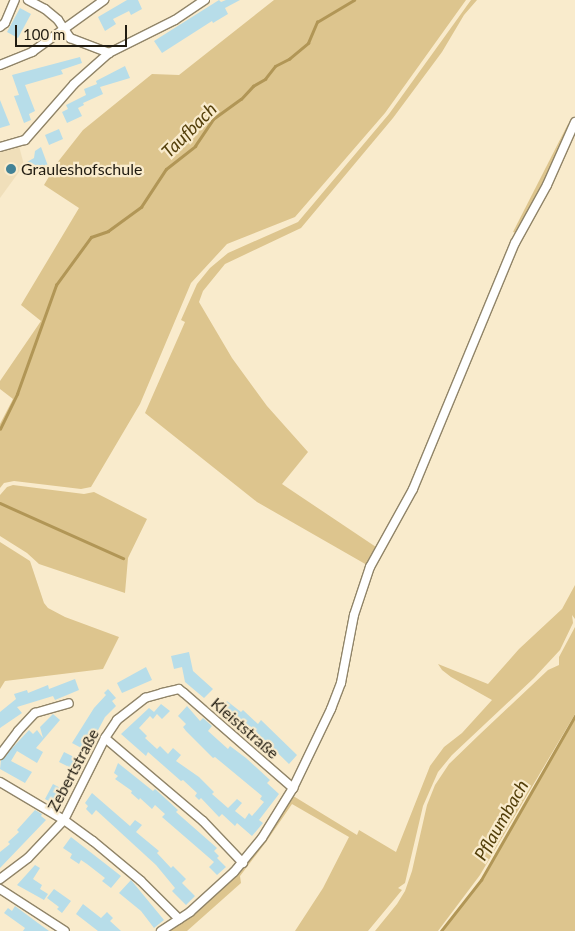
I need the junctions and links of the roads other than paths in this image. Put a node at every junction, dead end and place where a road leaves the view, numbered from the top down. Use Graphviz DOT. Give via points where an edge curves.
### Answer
graph roads {
  1 [pos="15,0"];
  2 [pos="28,0"];
  3 [pos="104,0"];
  4 [pos="205,0"];
  5 [pos="0,27"];
  6 [pos="64,30"];
  7 [pos="109,53"];
  8 [pos="0,65"];
  9 [pos="575,122"];
  10 [pos="0,147"];
  11 [pos="179,690"];
  12 [pos="69,703"];
  13 [pos="105,738"];
  14 [pos="0,755"];
  15 [pos="0,782"];
  16 [pos="293,788"];
  17 [pos="64,820"];
  18 [pos="242,862"];
  19 [pos="0,880"];
  20 [pos="0,889"];
  21 [pos="179,919"];
  22 [pos="65,931"];
  23 [pos="161,931"];
  1 -- 5 [label="street"];
  2 -- 6 [label="street" via="45,9"];
  3 -- 6 [label="street"];
  4 -- 7 [label="street" via="175,20"];
  6 -- 7 [label="street" via="70,38"];
  6 -- 8 [label="street" via="32,52"];
  7 -- 10 [label="street" via="74,84 25,140"];
  9 -- 16 [label="street" via="547,185 515,243 413,489 370,567 354,615 341,683"];
  11 -- 13 [label="street, Zebertstraße" via="145,698 117,720"];
  11 -- 16 [label="street, Kleiststraße"];
  12 -- 14 [label="street" via="34,714"];
  13 -- 17 [label="street, Zebertstraße"];
  13 -- 18 [label="street" via="203,821"];
  15 -- 17 [label="street"];
  16 -- 18 [label="street" via="262,838"];
  17 -- 19 [label="street, Zebertstraße" via="28,858"];
  17 -- 21 [label="street" via="141,882"];
  18 -- 21 [label="street"];
  20 -- 22 [label="street"];
  21 -- 23 [label="street"];
}
